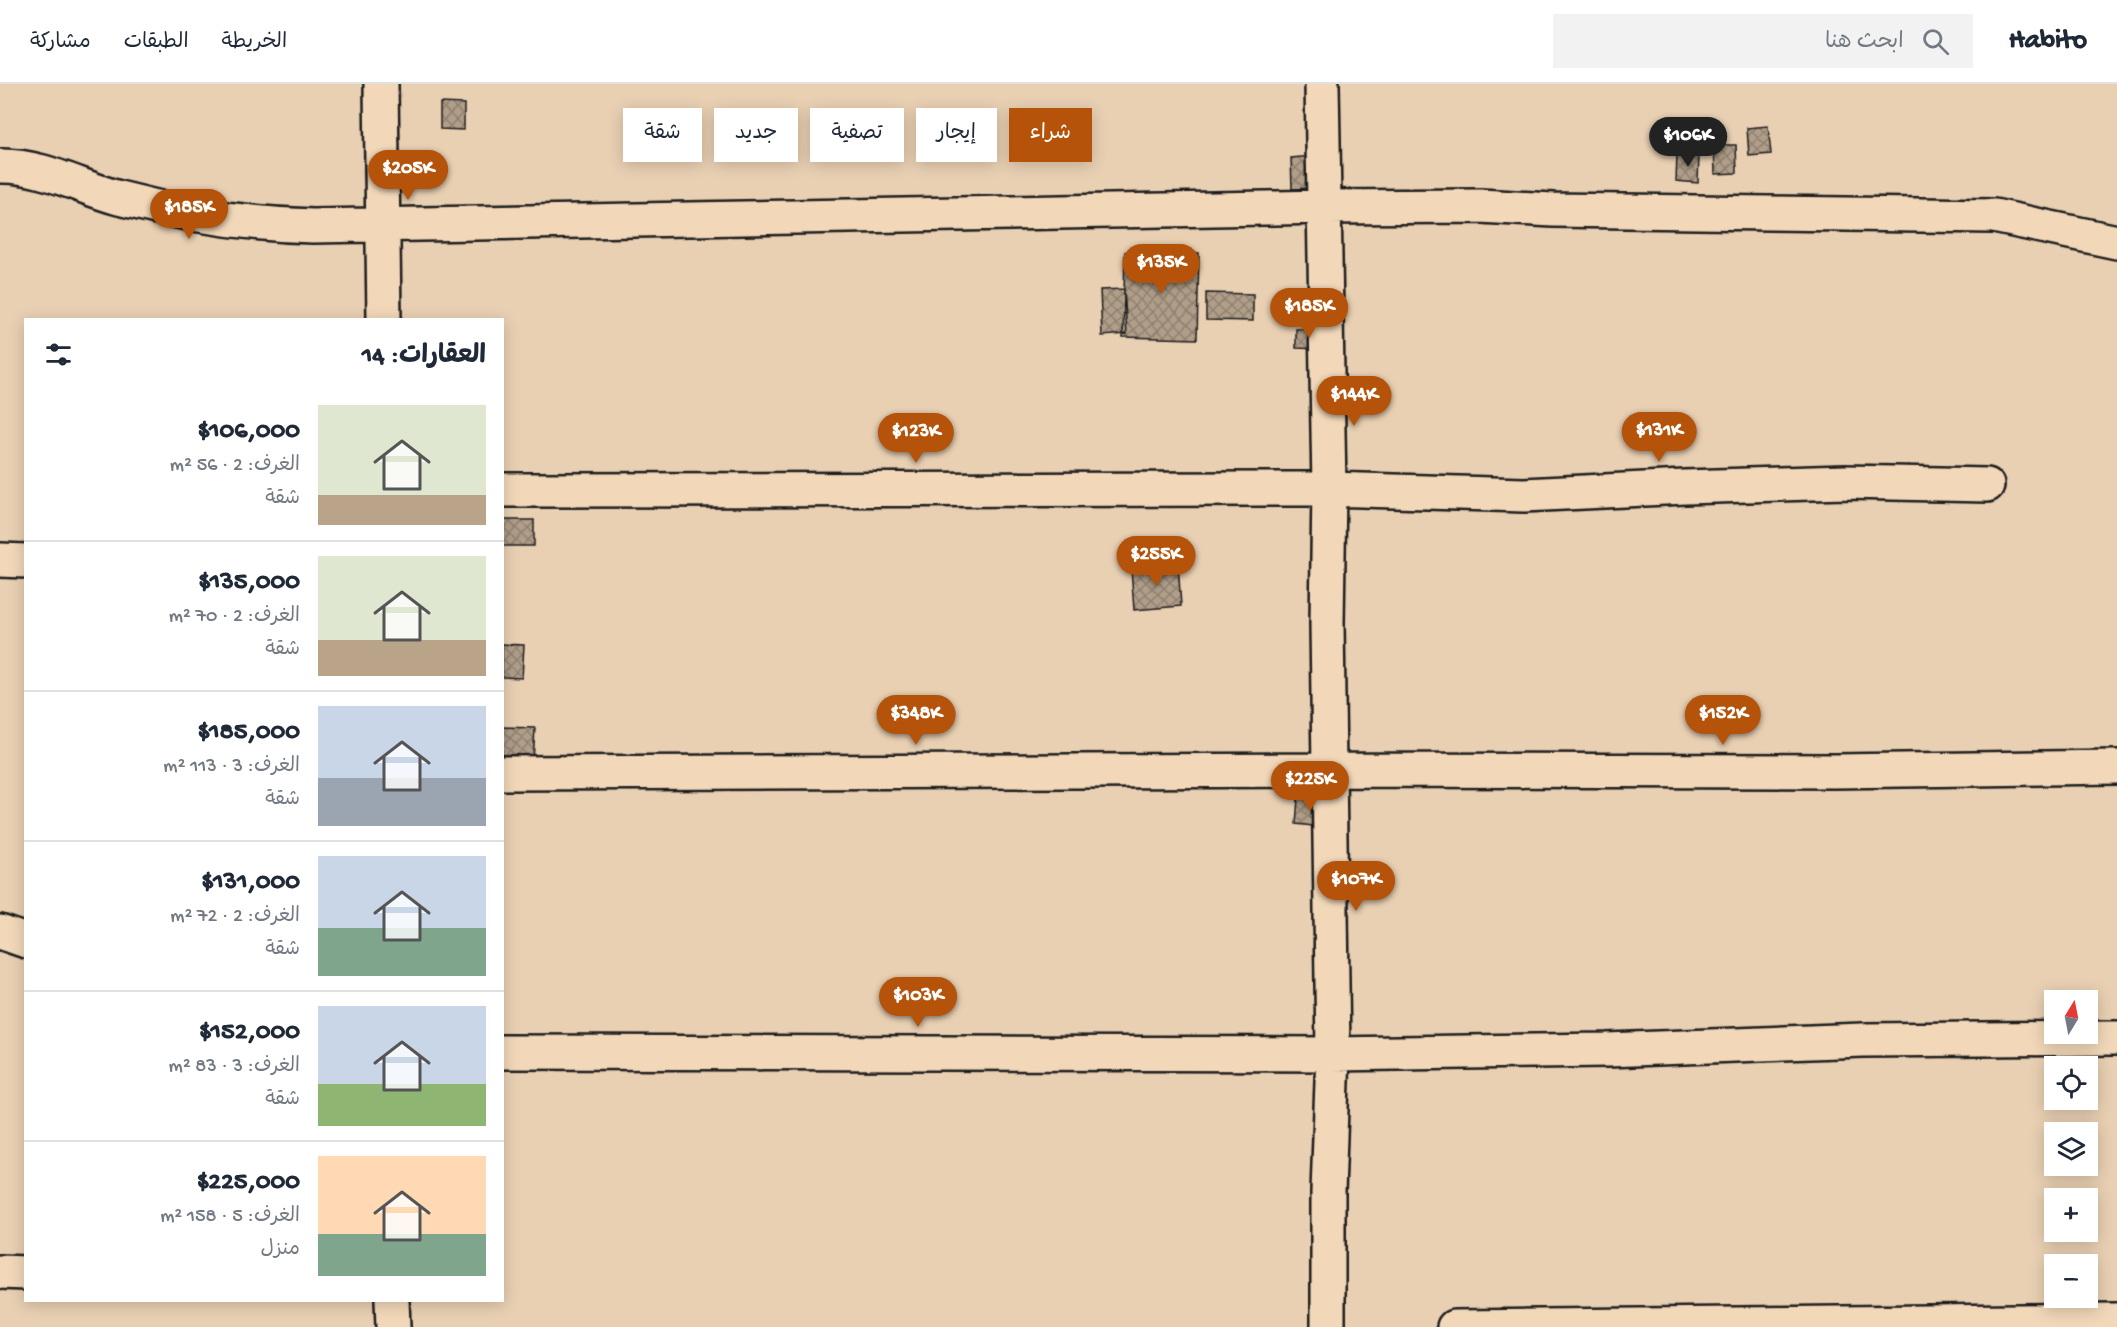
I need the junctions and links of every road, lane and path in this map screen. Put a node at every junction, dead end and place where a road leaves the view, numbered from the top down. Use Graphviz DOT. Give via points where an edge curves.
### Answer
graph roads {
  1 [pos="381,84"];
  2 [pos="1322,84"];
  3 [pos="0,166"];
  4 [pos="1325,207"];
  5 [pos="383,224"];
  6 [pos="2117,242"];
  7 [pos="384,318"];
  8 [pos="1987,485"];
  9 [pos="1329,489"];
  10 [pos="504,490"];
  11 [pos="0,560"];
  12 [pos="24,561"];
  13 [pos="2117,767"];
  14 [pos="1329,771"];
  15 [pos="504,773"];
  16 [pos="2117,1038"];
  17 [pos="504,1052"];
  18 [pos="1333,1054"];
  19 [pos="0,1272"];
  20 [pos="24,1273"];
  21 [pos="392,1302"];
  22 [pos="2117,1320"];
  23 [pos="393,1327"];
  24 [pos="1328,1327"];
  25 [pos="1454,1327"];
  1 -- 5 [label="street"];
  2 -- 4 [label="street"];
  3 -- 5 [label="street" via="37,170 115,197 215,219 313,226"];
  4 -- 5 [label="street"];
  4 -- 6 [label="street" via="1480,206 1994,216"];
  4 -- 9 [label="street"];
  5 -- 7 [label="street"];
  8 -- 9 [label="street" via="1845,482 1524,495"];
  9 -- 10 [label="street"];
  9 -- 14 [label="street"];
  11 -- 12 [label="street"];
  13 -- 14 [label="street"];
  14 -- 15 [label="street"];
  14 -- 18 [label="street"];
  16 -- 18 [label="street" via="1863,1040 1607,1050"];
  17 -- 18 [label="street"];
  18 -- 24 [label="street"];
  19 -- 20 [label="street"];
  21 -- 23 [label="street"];
  22 -- 25 [label="street"];
}
